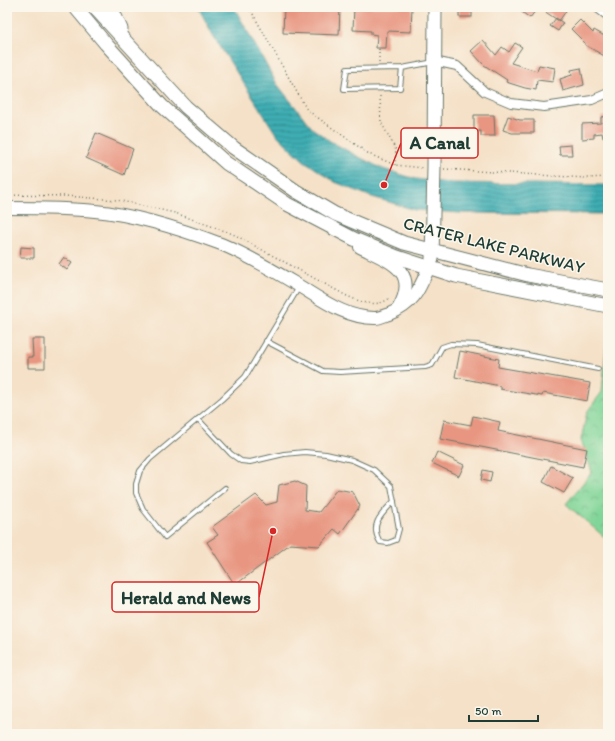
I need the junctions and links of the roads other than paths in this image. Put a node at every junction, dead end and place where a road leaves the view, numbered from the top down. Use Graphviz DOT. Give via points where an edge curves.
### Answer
graph roads {
  1 [pos="75,7"];
  2 [pos="94,7"];
  3 [pos="111,7"];
  4 [pos="435,7"];
  5 [pos="596,7"];
  6 [pos="607,15"];
  7 [pos="136,52"];
  8 [pos="434,62"];
  9 [pos="402,68"];
  10 [pos="608,93"];
  11 [pos="7,208"];
  12 [pos="342,233"];
  13 [pos="431,259"];
  14 [pos="300,286"];
  15 [pos="608,290"];
  16 [pos="608,306"];
  17 [pos="398,309"];
  18 [pos="266,341"];
  19 [pos="598,369"];
  20 [pos="198,419"];
  21 [pos="225,488"];
  22 [pos="394,501"];
  1 -- 12 [label="main road, CRATER LAKE PARKWAY" via="162,106 226,163 287,204"];
  2 -- 7 [label="main road, CRATER LAKE PARKWAY"];
  3 -- 7 [label="main road" via="117,22"];
  4 -- 8 [label="main road"];
  5 -- 6 [label="street"];
  7 -- 13 [label="main road, CRATER LAKE PARKWAY" via="186,107 234,148 296,191 336,214 404,243"];
  8 -- 9 [label="lane"];
  8 -- 10 [label="street" via="457,66 485,92 511,103 544,107 592,100"];
  8 -- 13 [label="main road"];
  9 -- 9 [label="lane" via="400,88 344,90 347,69"];
  11 -- 14 [label="main road" via="96,211 162,225 253,258"];
  12 -- 13 [label="main road, CRATER LAKE PARKWAY" via="397,257"];
  12 -- 17 [label="main road" via="358,246 397,266 405,278 406,285"];
  13 -- 15 [label="main road, CRATER LAKE PARKWAY"];
  13 -- 16 [label="main road, CRATER LAKE PARKWAY" via="456,276"];
  13 -- 17 [label="main road" via="421,285 410,303"];
  14 -- 17 [label="main road" via="340,311 362,318 378,318"];
  14 -- 18 [label="lane"];
  18 -- 19 [label="lane" via="323,370 340,372 425,367 432,365 442,347 450,344 477,345"];
  18 -- 20 [label="lane" via="245,377"];
  20 -- 21 [label="lane" via="150,459 140,471 136,493 144,509 164,536"];
  20 -- 22 [label="lane" via="241,461 250,462 305,452 352,460 374,470 391,486"];
  22 -- 22 [label="lane" via="399,529 396,540 380,542 376,535 376,526 381,515"];
}
